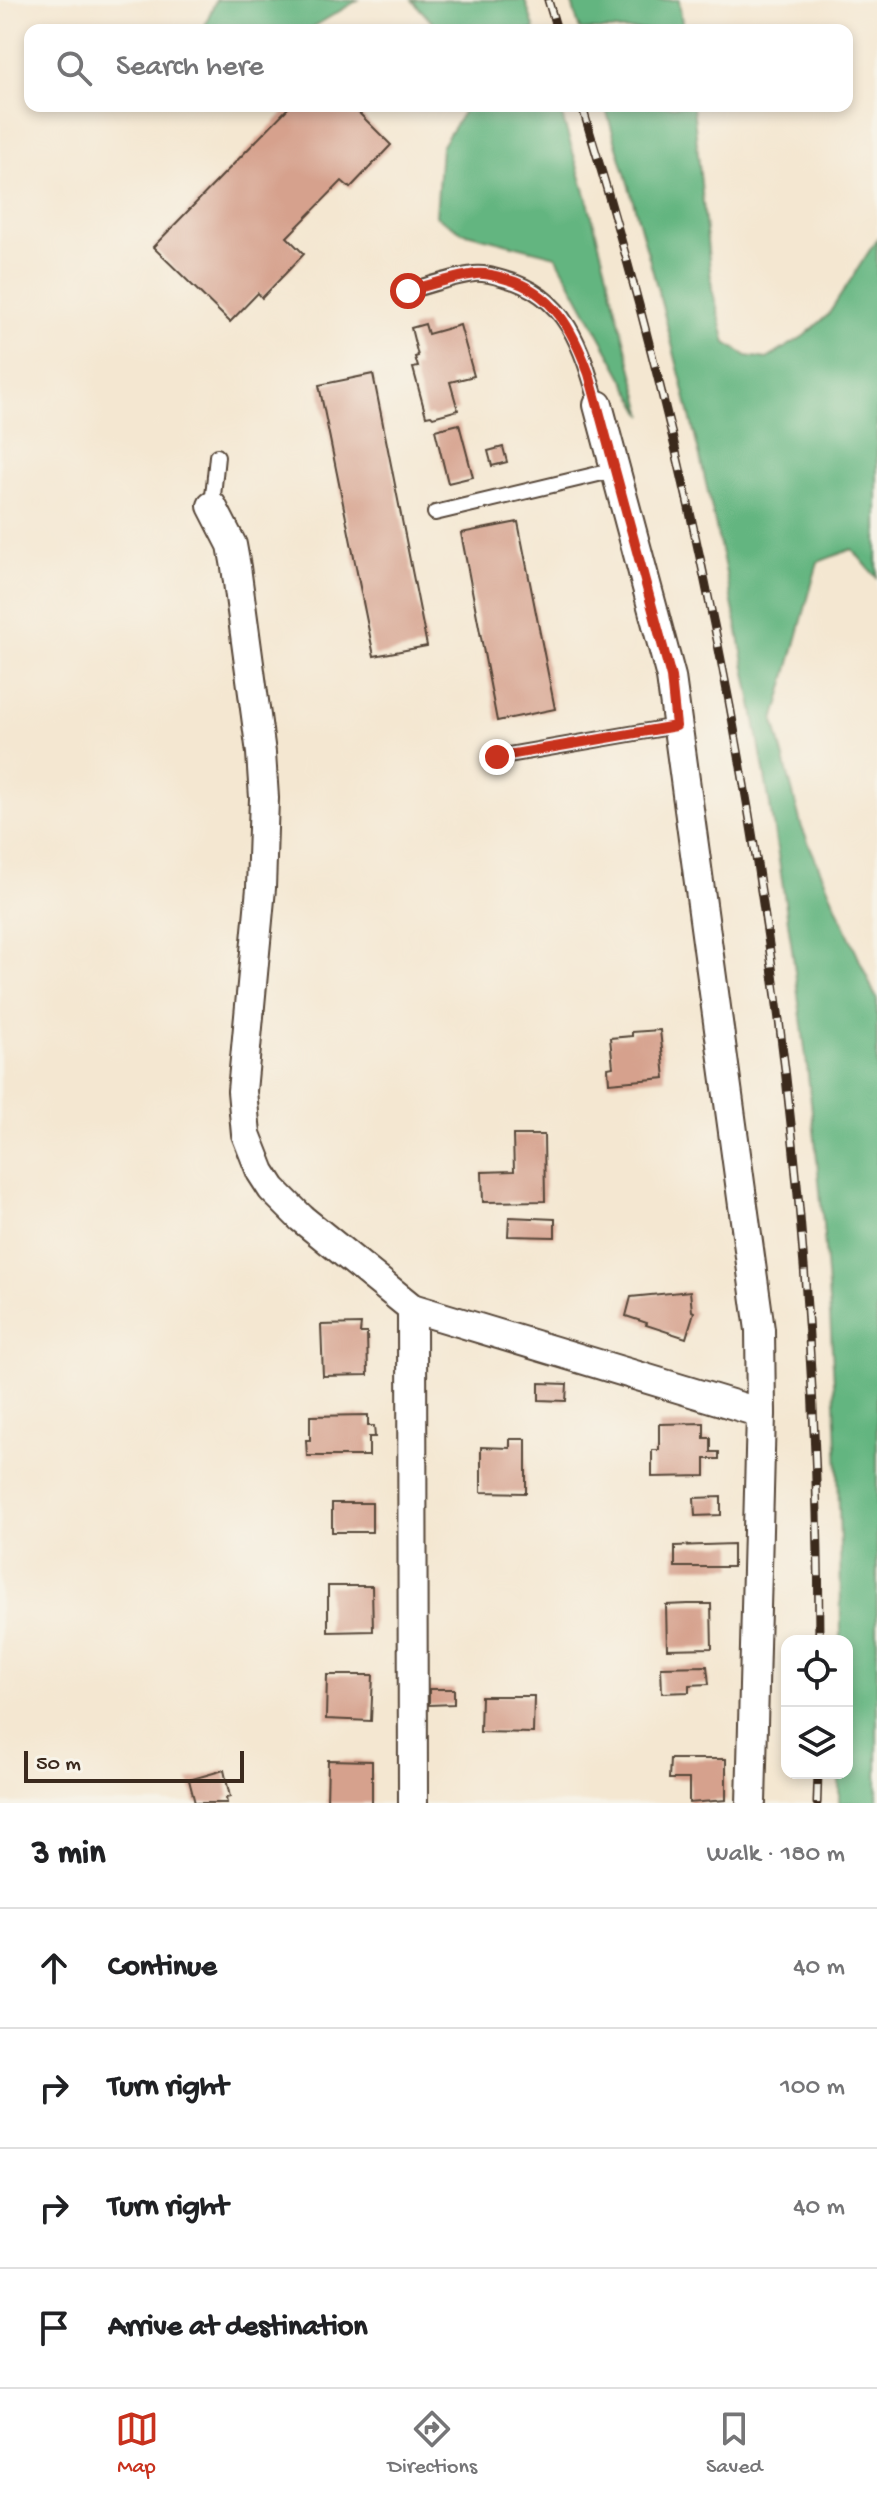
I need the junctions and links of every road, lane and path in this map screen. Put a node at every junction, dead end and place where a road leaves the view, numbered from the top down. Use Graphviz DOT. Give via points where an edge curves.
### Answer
graph roads {
  1 [pos="408,291"];
  2 [pos="598,405"];
  3 [pos="217,456"];
  4 [pos="615,470"];
  5 [pos="212,506"];
  6 [pos="435,513"];
  7 [pos="676,726"];
  8 [pos="497,757"];
  9 [pos="412,1308"];
  10 [pos="761,1413"];
  11 [pos="413,1803"];
  12 [pos="751,1803"];
  1 -- 2 [label="lane" via="486,273 523,284 554,305 576,337"];
  2 -- 4 [label="street"];
  3 -- 5 [label="lane"];
  4 -- 6 [label="lane"];
  4 -- 7 [label="street" via="671,677"];
  5 -- 9 [label="street" via="232,545 261,753 264,843 242,1091 246,1134 261,1172 286,1204"];
  7 -- 8 [label="lane"];
  7 -- 10 [label="street" via="760,1330"];
  9 -- 10 [label="street"];
  9 -- 11 [label="street"];
  10 -- 12 [label="street"];
}
